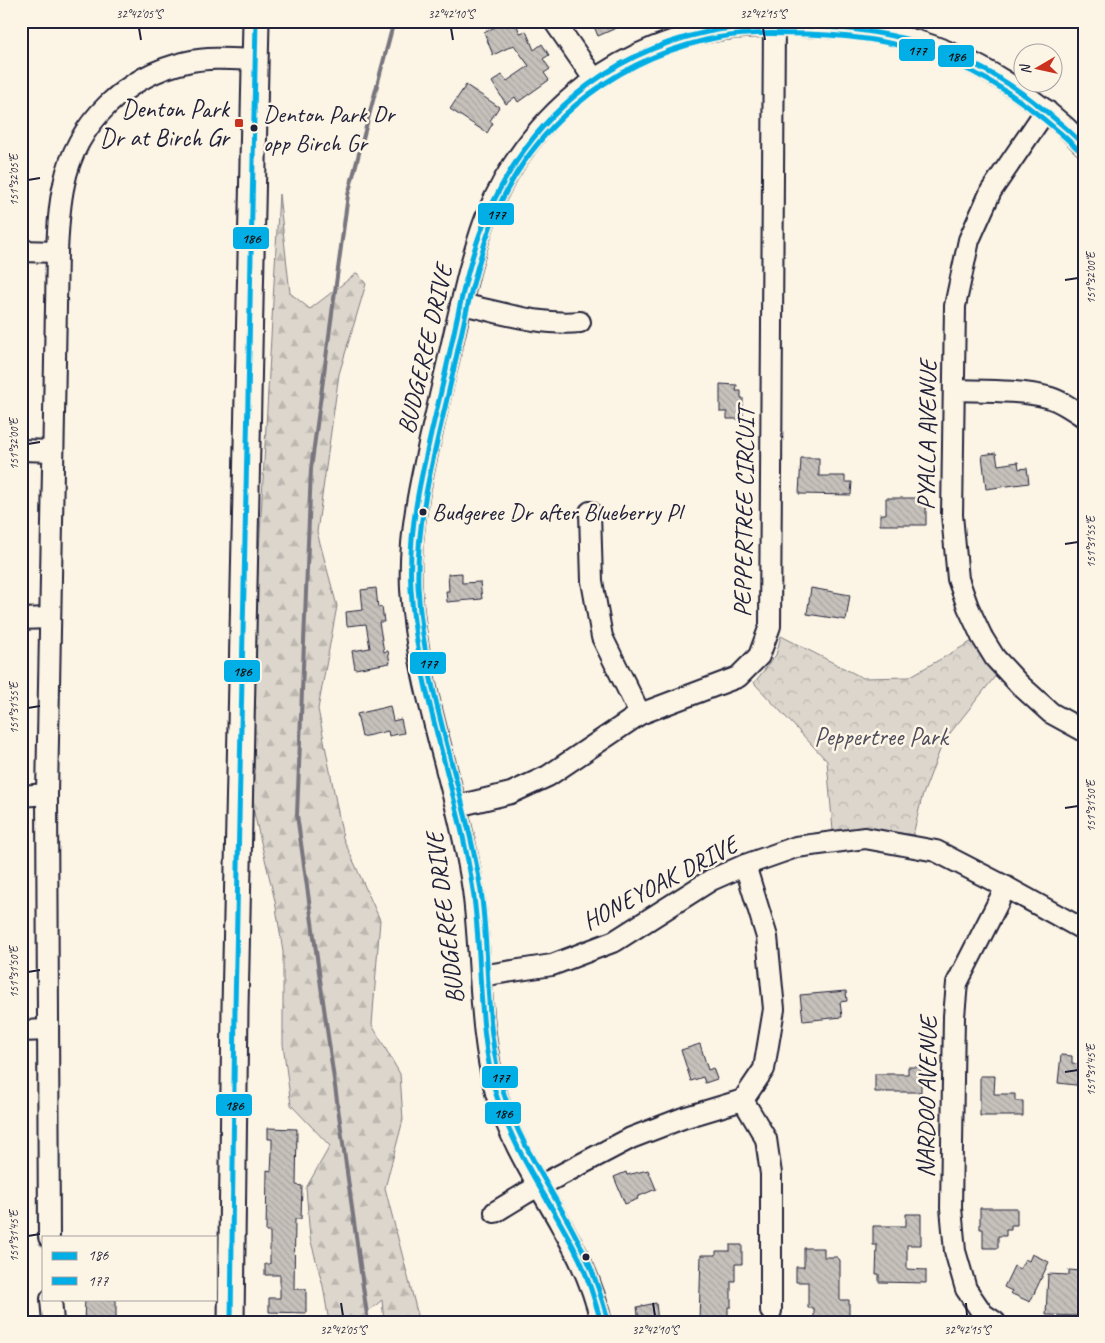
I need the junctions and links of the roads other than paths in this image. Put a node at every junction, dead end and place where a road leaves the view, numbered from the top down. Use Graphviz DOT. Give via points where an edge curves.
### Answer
graph roads {
  1 [pos="256,21"];
  2 [pos="554,21"];
  3 [pos="774,25"];
  4 [pos="255,60"];
  5 [pos="594,79"];
  6 [pos="1046,110"];
  7 [pos="1084,145"];
  8 [pos="21,251"];
  9 [pos="56,252"];
  10 [pos="461,304"];
  11 [pos="580,322"];
  12 [pos="954,390"];
  13 [pos="1084,416"];
  14 [pos="21,450"];
  15 [pos="53,450"];
  16 [pos="590,512"];
  17 [pos="50,618"];
  18 [pos="21,619"];
  19 [pos="640,714"];
  20 [pos="1084,731"];
  21 [pos="48,794"];
  22 [pos="21,796"];
  23 [pos="457,806"];
  24 [pos="745,865"];
  25 [pos="1006,887"];
  26 [pos="1084,930"];
  27 [pos="480,976"];
  28 [pos="48,1030"];
  29 [pos="21,1031"];
  30 [pos="743,1100"];
  31 [pos="540,1187"];
  32 [pos="495,1212"];
  33 [pos="49,1236"];
  34 [pos="50,1300"];
  35 [pos="771,1311"];
  36 [pos="984,1319"];
  37 [pos="53,1322"];
  38 [pos="231,1322"];
  39 [pos="601,1322"];
  1 -- 4 [label="main road"];
  2 -- 5 [label="street"];
  3 -- 5 [label="street, BUDGEREE DRIVE" via="691,34 627,60"];
  3 -- 6 [label="street, BUDGEREE DRIVE" via="845,27 911,39 989,72"];
  3 -- 19 [label="street, PEPPERTREE CIRCUIT" via="770,626 759,656 738,677"];
  4 -- 9 [label="street" via="187,62 131,85 113,99 85,134 70,163 60,204"];
  4 -- 38 [label="main road"];
  5 -- 10 [label="street, BUDGEREE DRIVE" via="559,107 535,134 505,178 485,219"];
  6 -- 7 [label="street, BUDGEREE DRIVE"];
  6 -- 12 [label="street, PYALLA AVENUE" via="991,191 970,240 955,306"];
  8 -- 9 [label="street"];
  9 -- 15 [label="street"];
  10 -- 11 [label="street" via="562,324"];
  10 -- 23 [label="street, BUDGEREE DRIVE" via="416,506 411,586 417,644 431,712"];
  12 -- 13 [label="street" via="1048,397"];
  12 -- 20 [label="street, PYALLA AVENUE" via="952,515 958,579 968,607 994,658 1051,713"];
  14 -- 15 [label="street"];
  15 -- 17 [label="street"];
  16 -- 19 [label="street" via="592,581 602,637"];
  17 -- 18 [label="street"];
  17 -- 21 [label="street"];
  19 -- 23 [label="street, PEPPERTREE CIRCUIT" via="548,776 511,793"];
  21 -- 22 [label="street"];
  21 -- 28 [label="street"];
  23 -- 27 [label="street, BUDGEREE DRIVE" via="473,893"];
  24 -- 25 [label="street, HONEYOAK DRIVE" via="796,847 865,838 936,852"];
  24 -- 27 [label="street, HONEYOAK DRIVE" via="711,880 615,941 552,965"];
  24 -- 30 [label="street" via="768,936 774,1009 764,1069"];
  25 -- 26 [label="street, HONEYOAK DRIVE"];
  25 -- 36 [label="street, NARDOO AVENUE" via="957,983 954,1016 951,1208 955,1251 966,1289"];
  27 -- 31 [label="street, BUDGEREE DRIVE" via="483,1027 497,1098 508,1127"];
  28 -- 29 [label="street"];
  28 -- 33 [label="street"];
  30 -- 31 [label="street" via="631,1138"];
  30 -- 35 [label="street" via="766,1139 771,1174"];
  31 -- 32 [label="street"];
  31 -- 39 [label="street, BUDGEREE DRIVE" via="574,1249"];
  34 -- 37 [label="street"];
}
